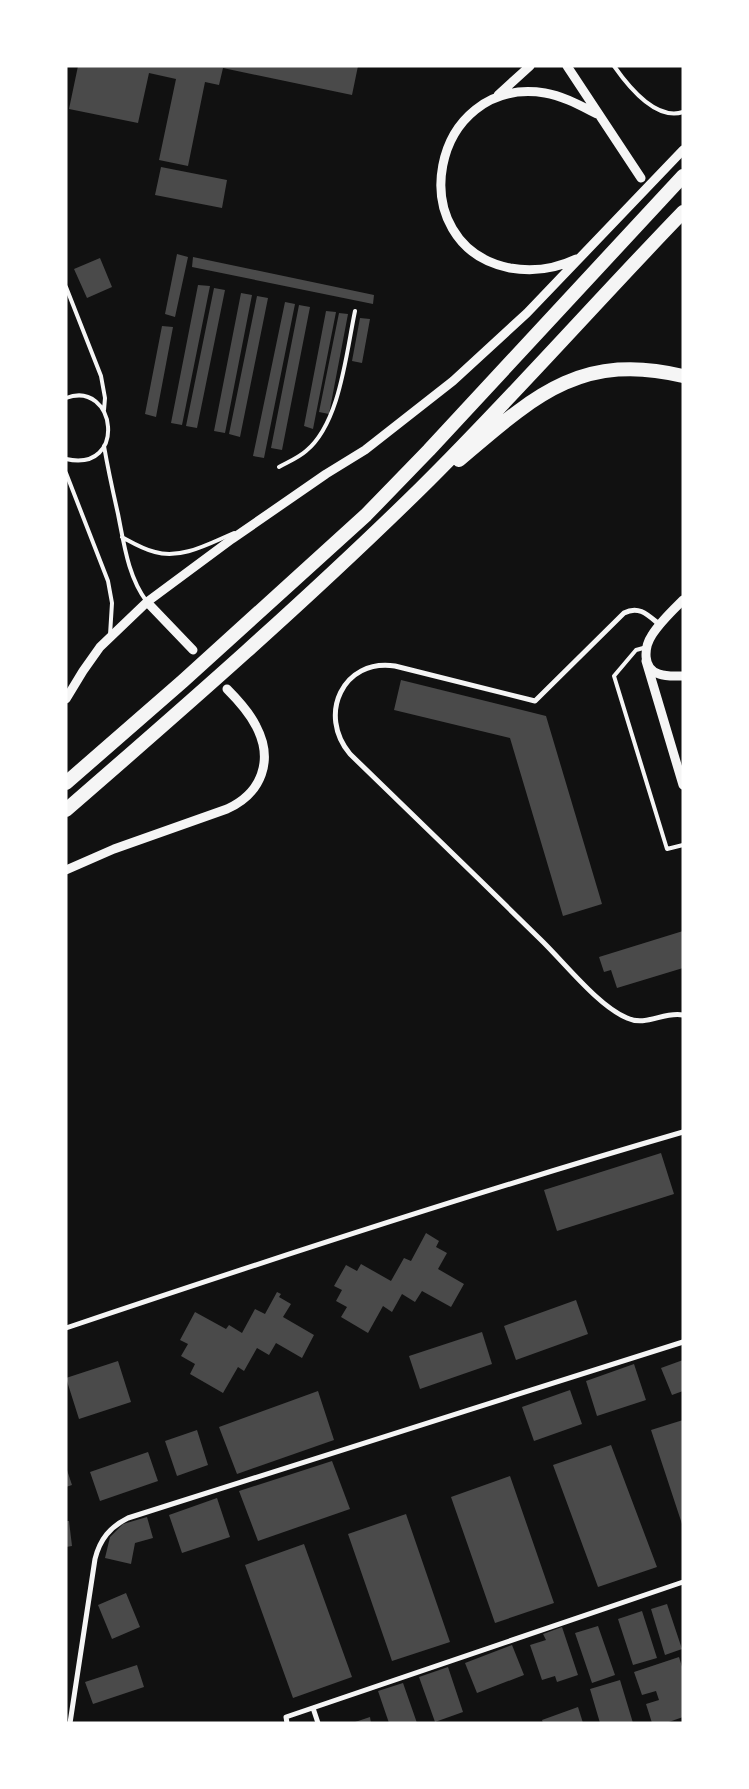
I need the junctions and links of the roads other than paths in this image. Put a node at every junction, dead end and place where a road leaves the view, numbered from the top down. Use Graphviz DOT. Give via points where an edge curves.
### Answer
graph roads {
  1 [pos="530,66"];
  2 [pos="567,66"];
  3 [pos="614,66"];
  4 [pos="496,97"];
  5 [pos="683,112"];
  6 [pos="598,114"];
  7 [pos="683,150"];
  8 [pos="683,176"];
  9 [pos="641,178"];
  10 [pos="683,212"];
  11 [pos="581,256"];
  12 [pos="66,287"];
  13 [pos="355,311"];
  14 [pos="683,376"];
  15 [pos="66,398"];
  16 [pos="104,410"];
  17 [pos="104,446"];
  18 [pos="66,459"];
  19 [pos="279,467"];
  20 [pos="66,474"];
  21 [pos="250,526"];
  22 [pos="380,527"];
  23 [pos="122,537"];
  24 [pos="683,600"];
  25 [pos="146,602"];
  26 [pos="660,625"];
  27 [pos="110,636"];
  28 [pos="646,647"];
  29 [pos="193,650"];
  30 [pos="646,661"];
  31 [pos="683,676"];
  32 [pos="227,689"];
  33 [pos="66,699"];
  34 [pos="66,783"];
  35 [pos="683,785"];
  36 [pos="66,810"];
  37 [pos="683,845"];
  38 [pos="66,870"];
  39 [pos="683,1015"];
  40 [pos="683,1132"];
  41 [pos="66,1328"];
  42 [pos="683,1342"];
  43 [pos="683,1582"];
  44 [pos="313,1708"];
  45 [pos="70,1723"];
  46 [pos="288,1723"];
  47 [pos="318,1723"];
  1 -- 4 [label="street"];
  2 -- 6 [label="street"];
  3 -- 5 [label="lane" via="654,107 669,113"];
  4 -- 6 [label="street" via="520,92 544,93"];
  4 -- 11 [label="street" via="460,124 447,149 440,187 452,226 469,249 502,266 548,269"];
  6 -- 9 [label="street"];
  7 -- 11 [label="street"];
  8 -- 34 [label="highway" via="372,509 225,644"];
  10 -- 22 [label="highway" via="450,459"];
  11 -- 21 [label="street" via="527,313 453,381 365,450"];
  12 -- 16 [label="lane" via="101,376"];
  13 -- 19 [label="lane" via="331,417 310,447"];
  14 -- 22 [label="highway" via="652,370 616,369 554,388 506,420"];
  15 -- 16 [label="lane" via="89,398"];
  16 -- 17 [label="lane" via="109,431"];
  17 -- 18 [label="lane" via="83,460"];
  17 -- 23 [label="lane"];
  20 -- 27 [label="lane" via="108,581 112,603"];
  21 -- 23 [label="lane" via="188,551 169,554 148,550"];
  21 -- 25 [label="street"];
  22 -- 36 [label="highway" via="197,696"];
  23 -- 25 [label="lane" via="134,579"];
  24 -- 26 [label="street"];
  25 -- 27 [label="street"];
  25 -- 29 [label="street"];
  26 -- 28 [label="street"];
  26 -- 39 [label="street" via="641,610 630,610 621,615 534,701 395,666 372,667 358,673 346,684 337,700 335,718 338,736 350,754 604,1004 637,1021"];
  27 -- 33 [label="street" via="90,660"];
  28 -- 30 [label="street"];
  28 -- 37 [label="lane" via="636,650 614,676 667,849"];
  30 -- 31 [label="street" via="659,674"];
  30 -- 35 [label="street"];
  32 -- 38 [label="street" via="255,724 264,748 263,771 252,791 227,809"];
  40 -- 41 [label="street" via="277,1258"];
  42 -- 45 [label="street" via="123,1521 104,1537 95,1559"];
  43 -- 44 [label="street"];
  44 -- 46 [label="street" via="286,1717"];
  44 -- 47 [label="street"];
}
